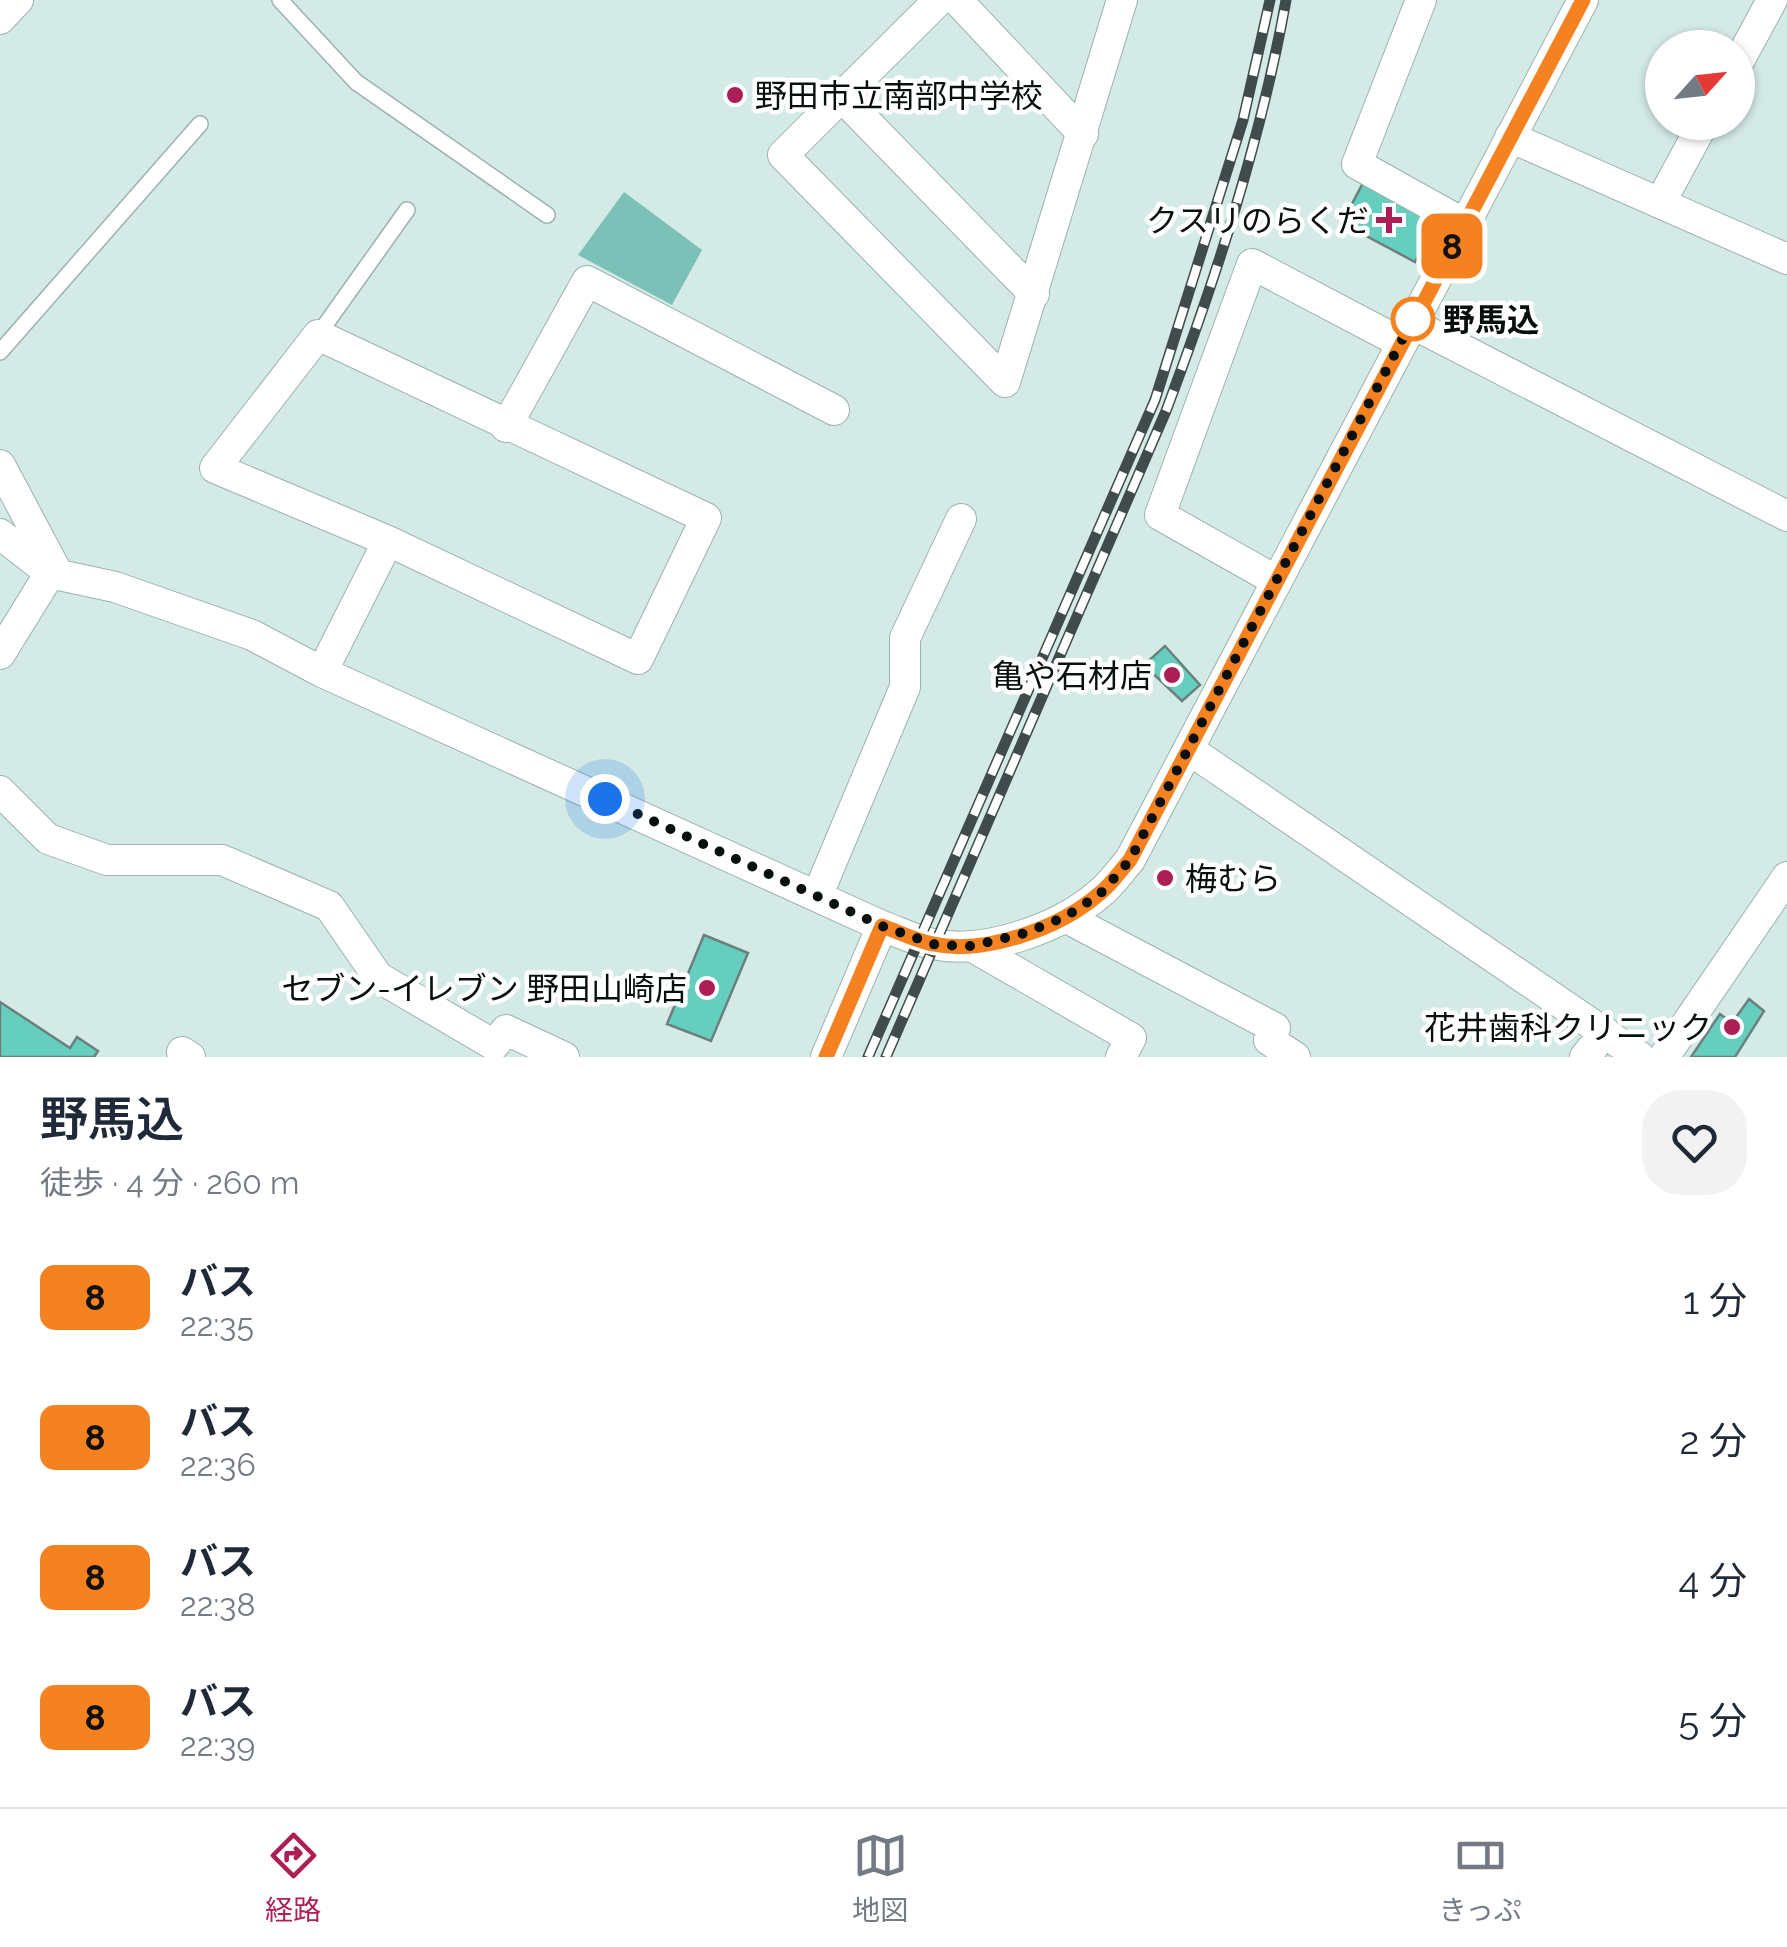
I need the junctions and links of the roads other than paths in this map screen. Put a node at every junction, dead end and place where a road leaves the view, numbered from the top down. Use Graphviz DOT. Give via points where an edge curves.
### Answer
graph roads {
  1 [pos="18,0"];
  2 [pos="280,0"];
  3 [pos="940,0"];
  4 [pos="957,0"];
  5 [pos="1122,0"];
  6 [pos="1421,0"];
  7 [pos="1583,0"];
  8 [pos="1772,0"];
  9 [pos="0,18"];
  10 [pos="1755,32"];
  11 [pos="842,98"];
  12 [pos="200,124"];
  13 [pos="1083,134"];
  14 [pos="1510,137"];
  15 [pos="1694,140"];
  16 [pos="1660,203"];
  17 [pos="407,210"];
  18 [pos="546,215"];
  19 [pos="1464,222"];
  20 [pos="1787,260"];
  21 [pos="1034,294"];
  22 [pos="1406,333"];
  23 [pos="318,334"];
  24 [pos="0,352"];
  25 [pos="834,410"];
  26 [pos="506,427"];
  27 [pos="0,464"];
  28 [pos="1782,503"];
  29 [pos="961,519"];
  30 [pos="0,534"];
  31 [pos="388,541"];
  32 [pos="54,573"];
  33 [pos="1275,580"];
  34 [pos="0,654"];
  35 [pos="322,672"];
  36 [pos="1191,751"];
  37 [pos="0,790"];
  38 [pos="1787,877"];
  39 [pos="818,894"];
  40 [pos="1065,917"];
  41 [pos="882,926"];
  42 [pos="972,946"];
  43 [pos="1606,1032"];
  44 [pos="564,1057"];
  45 [pos="826,1057"];
  46 [pos="1121,1057"];
  47 [pos="1295,1057"];
  48 [pos="1585,1057"];
  49 [pos="1640,1057"];
  50 [pos="1664,1057"];
  1 -- 9 [label="street"];
  2 -- 18 [label="lane" via="356,82"];
  3 -- 11 [label="street"];
  4 -- 13 [label="street"];
  5 -- 13 [label="street"];
  6 -- 19 [label="street" via="1357,164"];
  7 -- 14 [label="street"];
  8 -- 10 [label="street"];
  11 -- 21 [label="street"];
  11 -- 21 [label="street" via="784,155 1004,382"];
  12 -- 24 [label="lane"];
  13 -- 21 [label="street"];
  14 -- 16 [label="street"];
  14 -- 19 [label="street"];
  15 -- 16 [label="street"];
  16 -- 20 [label="street"];
  17 -- 23 [label="lane"];
  19 -- 22 [label="street"];
  22 -- 28 [label="street"];
  22 -- 33 [label="street"];
  22 -- 33 [label="street" via="1252,264 1160,515"];
  23 -- 26 [label="street"];
  23 -- 31 [label="street" via="215,468"];
  25 -- 26 [label="street" via="587,281"];
  26 -- 31 [label="street" via="706,518 638,659"];
  27 -- 32 [label="street"];
  29 -- 39 [label="street" via="905,638 905,687"];
  30 -- 32 [label="street"];
  31 -- 35 [label="street"];
  32 -- 34 [label="street"];
  32 -- 35 [label="street" via="252,635"];
  33 -- 36 [label="street"];
  35 -- 39 [label="street"];
  36 -- 40 [label="street" via="1130,860 1100,894"];
  36 -- 43 [label="street"];
  37 -- 44 [label="street" via="48,840 107,860 222,860 329,906 378,977 494,1045 506,1030"];
  38 -- 50 [label="street"];
  39 -- 41 [label="street"];
  40 -- 42 [label="street"];
  40 -- 47 [label="street" via="1275,1028 1269,1040"];
  41 -- 42 [label="street" via="936,945"];
  41 -- 45 [label="street"];
  42 -- 46 [label="street" via="1131,1038"];
  43 -- 48 [label="street"];
  43 -- 49 [label="street"];
}
